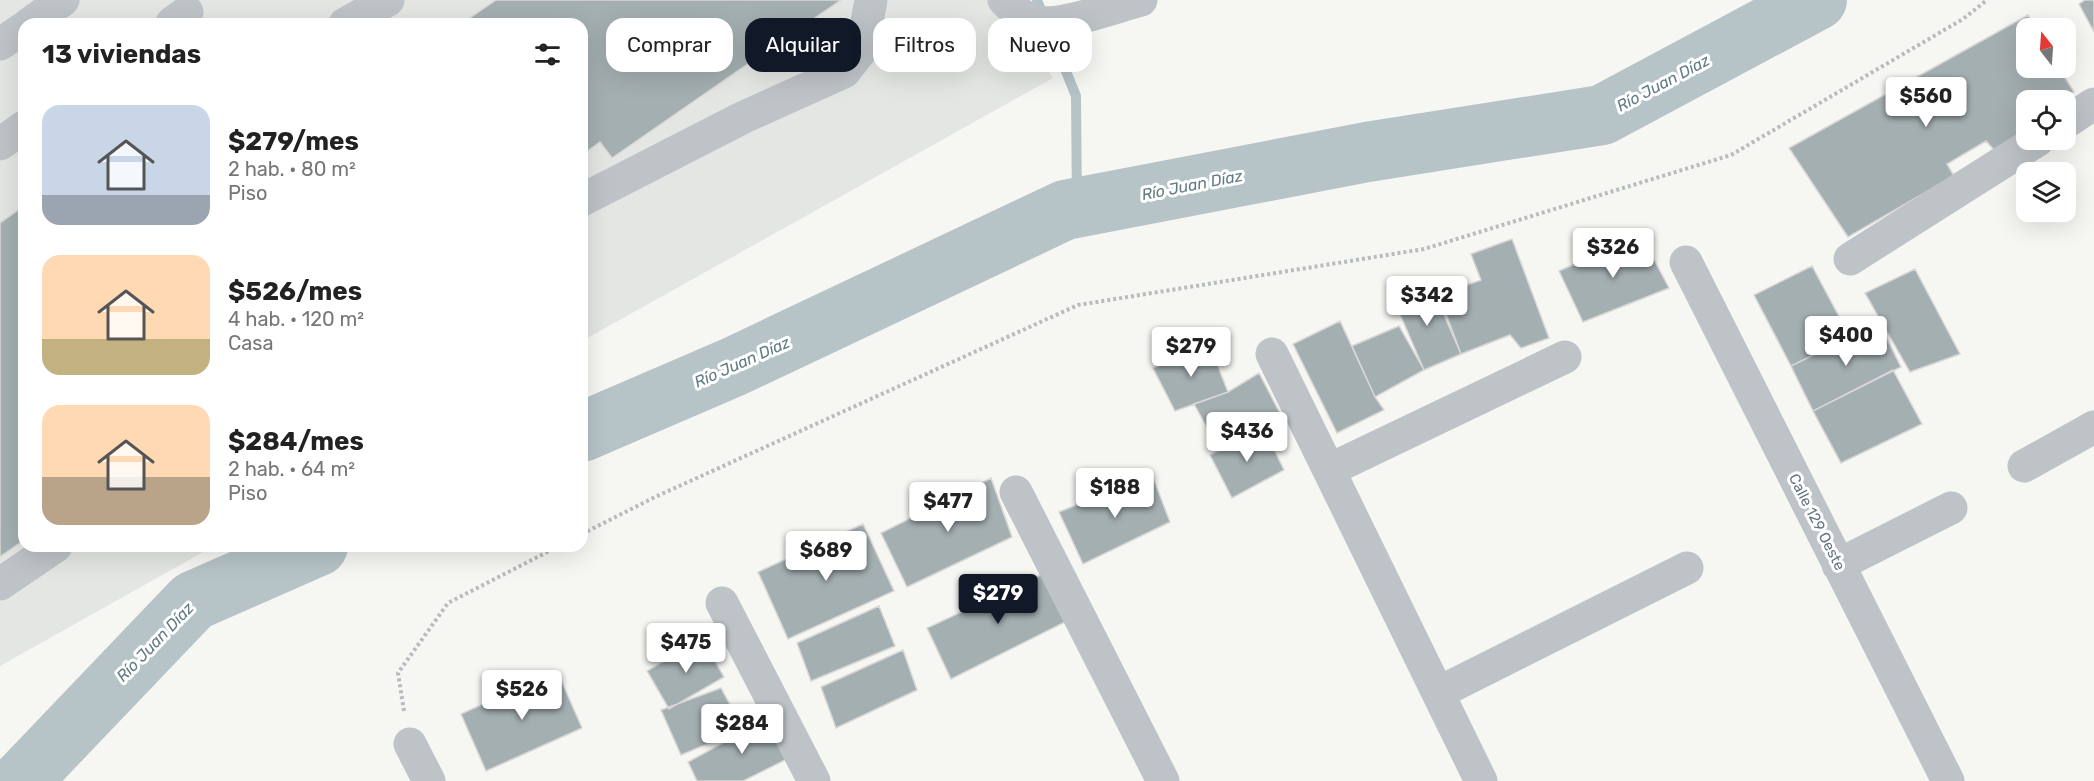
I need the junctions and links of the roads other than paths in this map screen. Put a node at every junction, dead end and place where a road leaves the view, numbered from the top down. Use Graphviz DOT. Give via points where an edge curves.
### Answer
graph roads {
  1 [pos="388,0"];
  2 [pos="871,0"];
  3 [pos="1004,0"];
  4 [pos="1141,0"];
  5 [pos="53,1"];
  6 [pos="29,18"];
  7 [pos="356,18"];
  8 [pos="2094,104"];
  9 [pos="2076,116"];
  10 [pos="18,131"];
  11 [pos="0,144"];
  12 [pos="2022,150"];
  13 [pos="588,197"];
  14 [pos="1850,259"];
  15 [pos="1686,262"];
  16 [pos="1272,354"];
  17 [pos="1565,357"];
  18 [pos="2094,427"];
  19 [pos="2024,466"];
  20 [pos="1329,470"];
  21 [pos="1016,492"];
  22 [pos="1951,508"];
  23 [pos="47,552"];
  24 [pos="1838,565"];
  25 [pos="1688,568"];
  26 [pos="0,584"];
  27 [pos="722,603"];
  28 [pos="1438,693"];
  29 [pos="410,744"];
  30 [pos="429,781"];
  31 [pos="814,781"];
  32 [pos="1163,781"];
  33 [pos="1481,781"];
  34 [pos="1948,781"];
  1 -- 7 [label="street"];
  2 -- 13 [label="street" via="862,49 844,72 744,117"];
  3 -- 4 [label="street" via="1024,17 1042,23"];
  5 -- 6 [label="street"];
  8 -- 9 [label="street"];
  10 -- 11 [label="street"];
  12 -- 14 [label="street"];
  15 -- 24 [label="street, Calle 129 Oeste"];
  16 -- 20 [label="street"];
  17 -- 20 [label="street"];
  18 -- 19 [label="street"];
  20 -- 28 [label="street"];
  21 -- 32 [label="street"];
  22 -- 24 [label="street"];
  23 -- 26 [label="street"];
  24 -- 34 [label="street, Calle 129 Oeste"];
  25 -- 28 [label="street"];
  27 -- 31 [label="street"];
  28 -- 33 [label="street"];
  29 -- 30 [label="street"];
}
